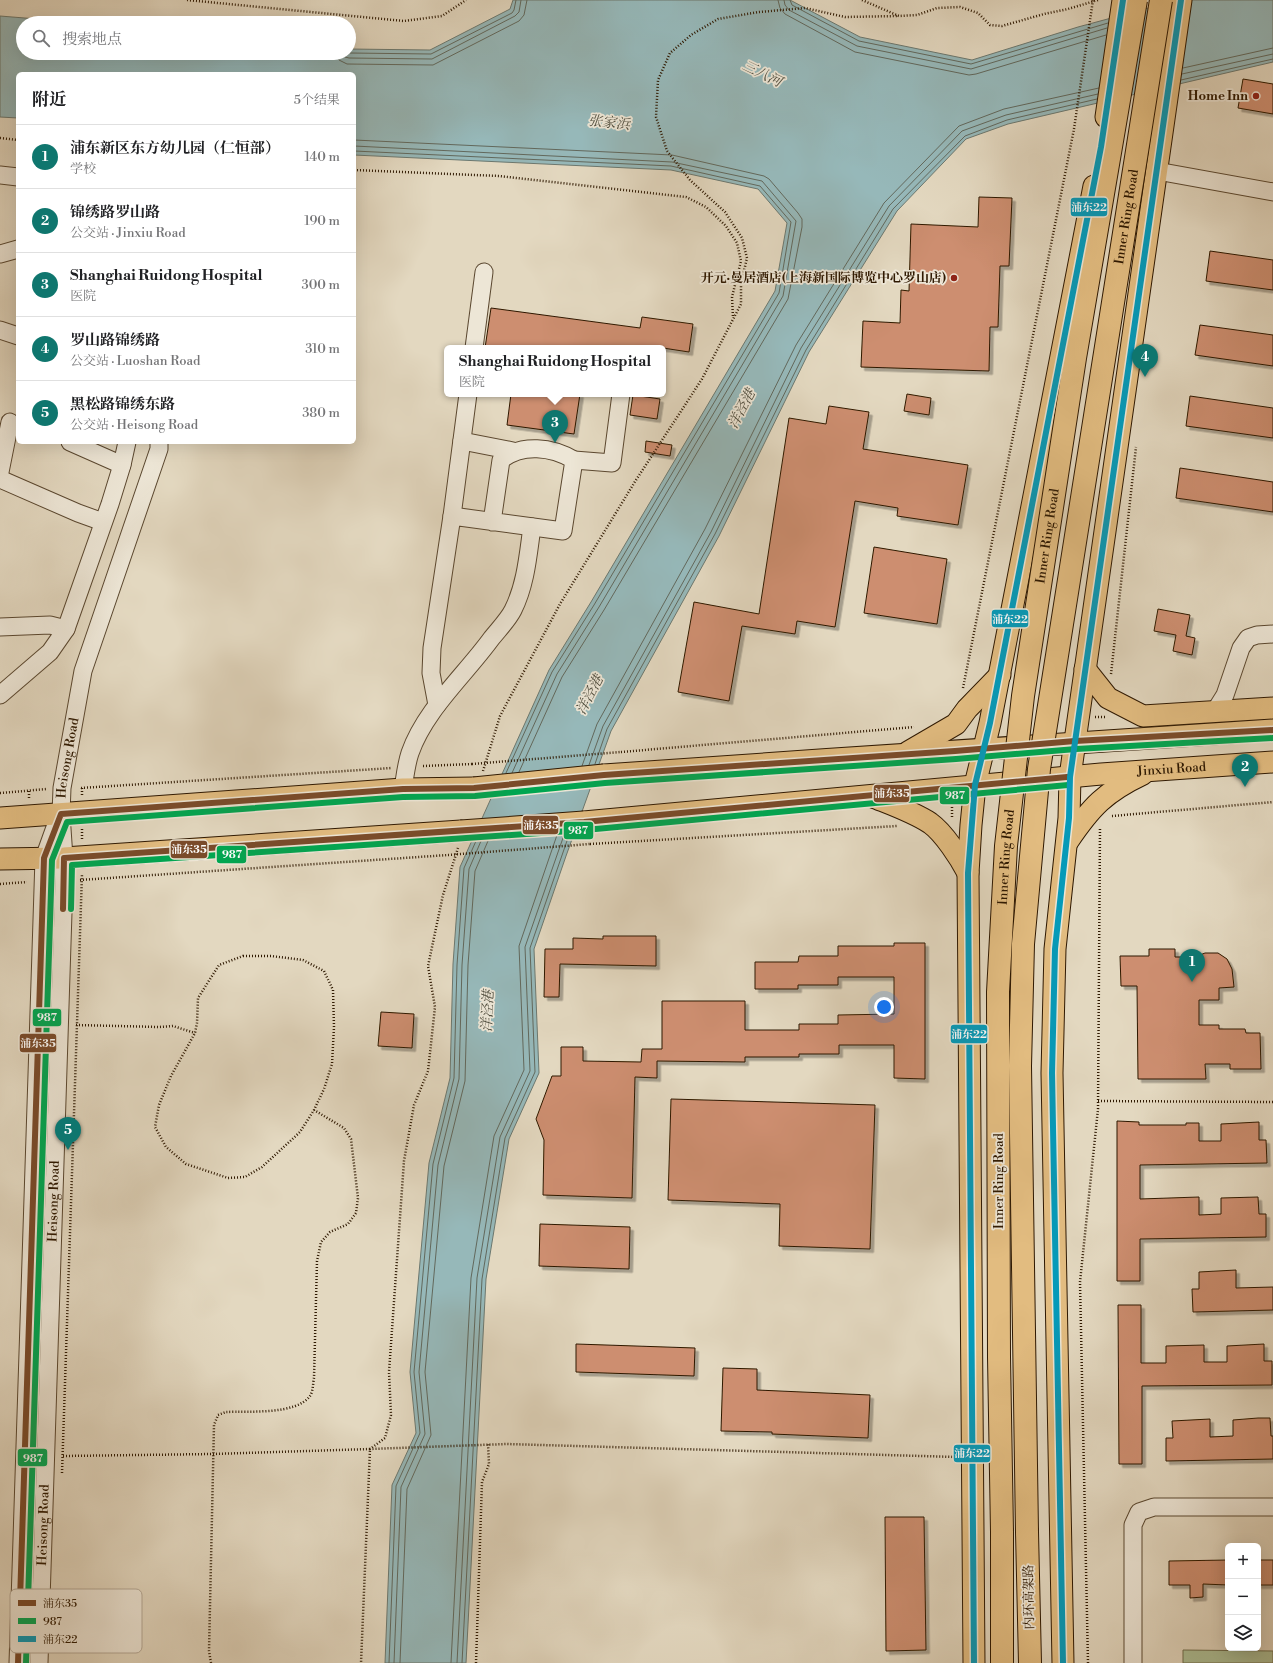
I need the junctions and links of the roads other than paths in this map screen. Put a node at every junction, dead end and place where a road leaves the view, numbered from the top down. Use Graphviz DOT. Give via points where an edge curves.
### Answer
graph roads {
  1 [pos="1122,0"];
  2 [pos="1136,0"];
  3 [pos="1161,0"];
  4 [pos="1182,0"];
  5 [pos="1157,171"];
  6 [pos="0,175"];
  7 [pos="16,177"];
  8 [pos="1273,192"];
  9 [pos="0,248"];
  10 [pos="16,249"];
  11 [pos="16,250"];
  12 [pos="0,254"];
  13 [pos="484,272"];
  14 [pos="0,330"];
  15 [pos="16,335"];
  16 [pos="474,345"];
  17 [pos="468,397"];
  18 [pos="621,397"];
  19 [pos="9,422"];
  20 [pos="462,441"];
  21 [pos="75,444"];
  22 [pos="127,444"];
  23 [pos="159,444"];
  24 [pos="504,453"];
  25 [pos="574,460"];
  26 [pos="122,465"];
  27 [pos="0,472"];
  28 [pos="0,479"];
  29 [pos="452,516"];
  30 [pos="103,522"];
  31 [pos="492,522"];
  32 [pos="532,527"];
  33 [pos="0,627"];
  34 [pos="66,629"];
  35 [pos="1273,634"];
  36 [pos="1085,669"];
  37 [pos="1000,675"];
  38 [pos="0,695"];
  39 [pos="437,705"];
  40 [pos="1273,708"];
  41 [pos="1216,711"];
  42 [pos="1273,730"];
  43 [pos="1075,741"];
  44 [pos="984,748"];
  45 [pos="905,754"];
  46 [pos="1273,762"];
  47 [pos="1150,770"];
  48 [pos="1070,777"];
  49 [pos="975,785"];
  50 [pos="403,789"];
  51 [pos="869,796"];
  52 [pos="60,814"];
  53 [pos="0,818"];
  54 [pos="1066,844"];
  55 [pos="54,858"];
  56 [pos="0,859"];
  57 [pos="968,873"];
  58 [pos="1273,1507"];
  59 [pos="1002,1532"];
  60 [pos="1027,1532"];
  61 [pos="20,1589"];
  62 [pos="41,1589"];
  63 [pos="18,1653"];
  64 [pos="39,1653"];
  65 [pos="18,1663"];
  66 [pos="39,1663"];
  67 [pos="974,1663"];
  68 [pos="1002,1663"];
  69 [pos="1030,1663"];
  70 [pos="1063,1663"];
  71 [pos="1132,1663"];
  1 -- 37 [label="main road" via="1101,147"];
  2 -- 59 [label="highway, Inner Ring Road, bridge" via="1074,366 1022,696 1006,846 998,992"];
  3 -- 60 [label="highway, Inner Ring Road, bridge" via="1039,769 1023,944 1020,1066"];
  4 -- 5 [label="main road"];
  5 -- 8 [label="street"];
  5 -- 36 [label="main road"];
  6 -- 7 [label="street"];
  9 -- 10 [label="street"];
  11 -- 12 [label="street"];
  13 -- 16 [label="street"];
  14 -- 15 [label="street"];
  17 -- 20 [label="street"];
  18 -- 25 [label="street" via="612,463"];
  19 -- 27 [label="street"];
  20 -- 24 [label="street"];
  20 -- 29 [label="street"];
  21 -- 26 [label="street"];
  22 -- 26 [label="street"];
  23 -- 52 [label="street, Heisong Road" via="83,671 62,788"];
  24 -- 25 [label="street" via="535,449 558,452"];
  24 -- 31 [label="street"];
  25 -- 32 [label="street" via="563,531"];
  26 -- 30 [label="street"];
  28 -- 30 [label="street"];
  29 -- 31 [label="street"];
  29 -- 39 [label="street" via="432,648 431,673"];
  30 -- 34 [label="street"];
  31 -- 32 [label="street"];
  32 -- 39 [label="street" via="521,593 512,612"];
  33 -- 34 [label="street" via="50,625"];
  34 -- 38 [label="street" via="50,652"];
  35 -- 41 [label="street" via="1248,638 1241,648 1225,695"];
  36 -- 41 [label="main road" via="1108,698 1143,716"];
  36 -- 43 [label="main road"];
  37 -- 44 [label="main road"];
  37 -- 45 [label="main road" via="956,724"];
  39 -- 50 [label="street" via="416,740 406,767"];
  40 -- 41 [label="main road"];
  42 -- 43 [label="main road"];
  43 -- 44 [label="main road"];
  43 -- 48 [label="main road"];
  44 -- 45 [label="main road"];
  44 -- 49 [label="main road"];
  45 -- 50 [label="main road, bridge"];
  46 -- 47 [label="main road, Jinxiu Road"];
  47 -- 48 [label="main road, Jinxiu Road"];
  47 -- 54 [label="main road" via="1100,799"];
  48 -- 49 [label="main road, Jinxiu Road"];
  48 -- 54 [label="main road"];
  49 -- 51 [label="main road, Jinxiu Road"];
  49 -- 57 [label="main road"];
  50 -- 52 [label="main road"];
  51 -- 55 [label="main road, Jinxiu Road, bridge" via="584,822 460,837"];
  51 -- 57 [label="main road" via="910,812 932,824 958,853"];
  52 -- 53 [label="main road"];
  52 -- 55 [label="street, Heisong Road"];
  54 -- 70 [label="main road" via="1055,949 1052,1073"];
  55 -- 56 [label="main road, Jinxiu Road"];
  55 -- 61 [label="street" via="43,882"];
  55 -- 62 [label="street, Heisong Road" via="64,881"];
  57 -- 67 [label="main road"];
  58 -- 71 [label="street" via="1154,1507 1139,1512 1133,1526"];
  59 -- 68 [label="highway, 内环高架路"];
  60 -- 69 [label="highway, 内环高架路"];
  63 -- 65 [label="street"];
  64 -- 66 [label="street, Heisong Road"];
}
